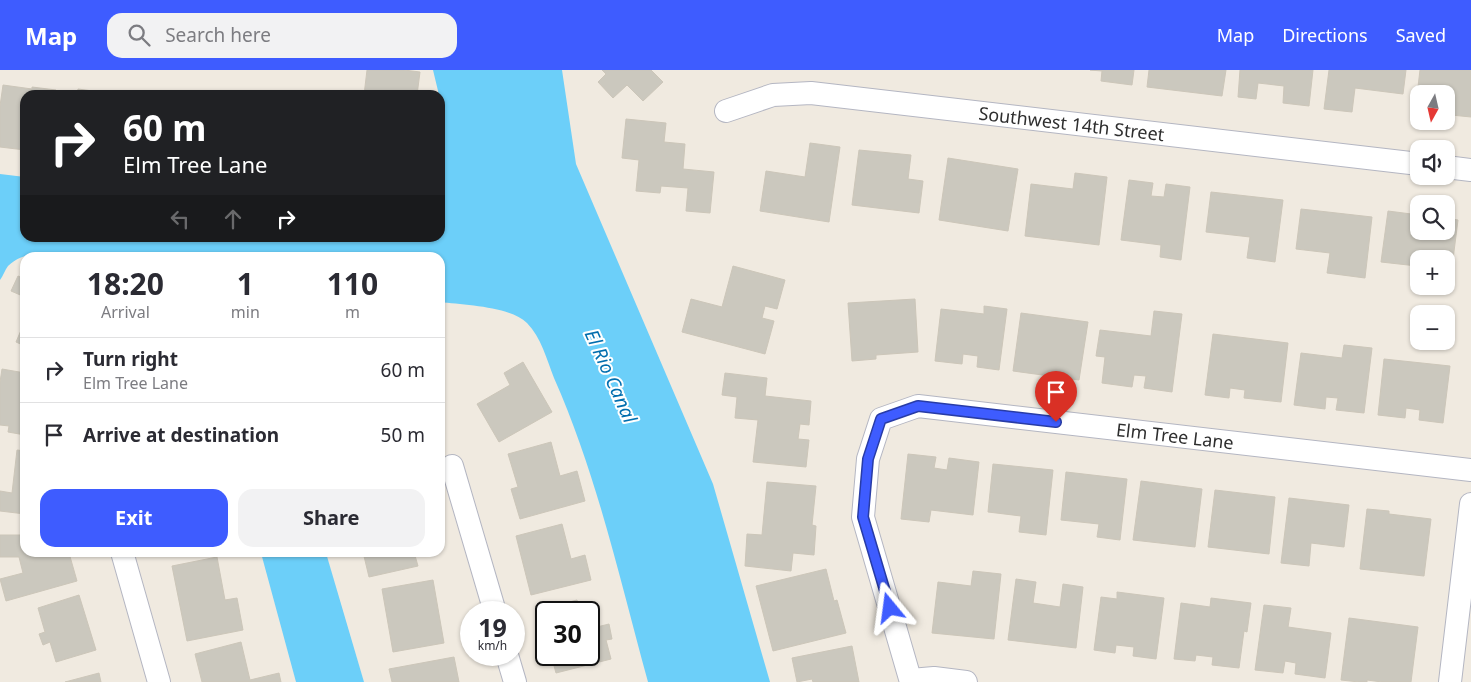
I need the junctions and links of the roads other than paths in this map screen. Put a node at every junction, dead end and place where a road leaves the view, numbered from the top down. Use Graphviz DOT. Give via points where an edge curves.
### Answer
graph roads {
  1 [pos="726,111"];
  2 [pos="1410,163"];
  3 [pos="1455,169"];
  4 [pos="1471,170"];
  5 [pos="452,466"];
  6 [pos="1471,470"];
  7 [pos="1471,504"];
  8 [pos="123,557"];
  9 [pos="492,601"];
  10 [pos="510,666"];
  11 [pos="911,681"];
  12 [pos="159,682"];
  13 [pos="515,682"];
  14 [pos="966,682"];
  15 [pos="1450,682"];
  1 -- 2 [label="street, Southwest 14th Street" via="773,95 811,93"];
  3 -- 4 [label="street"];
  5 -- 9 [label="street"];
  6 -- 11 [label="street, Elm Tree Lane" via="918,406 881,419 868,459 863,517"];
  7 -- 15 [label="street"];
  8 -- 12 [label="street"];
  10 -- 13 [label="street"];
  11 -- 14 [label="street" via="934,678"];
}
